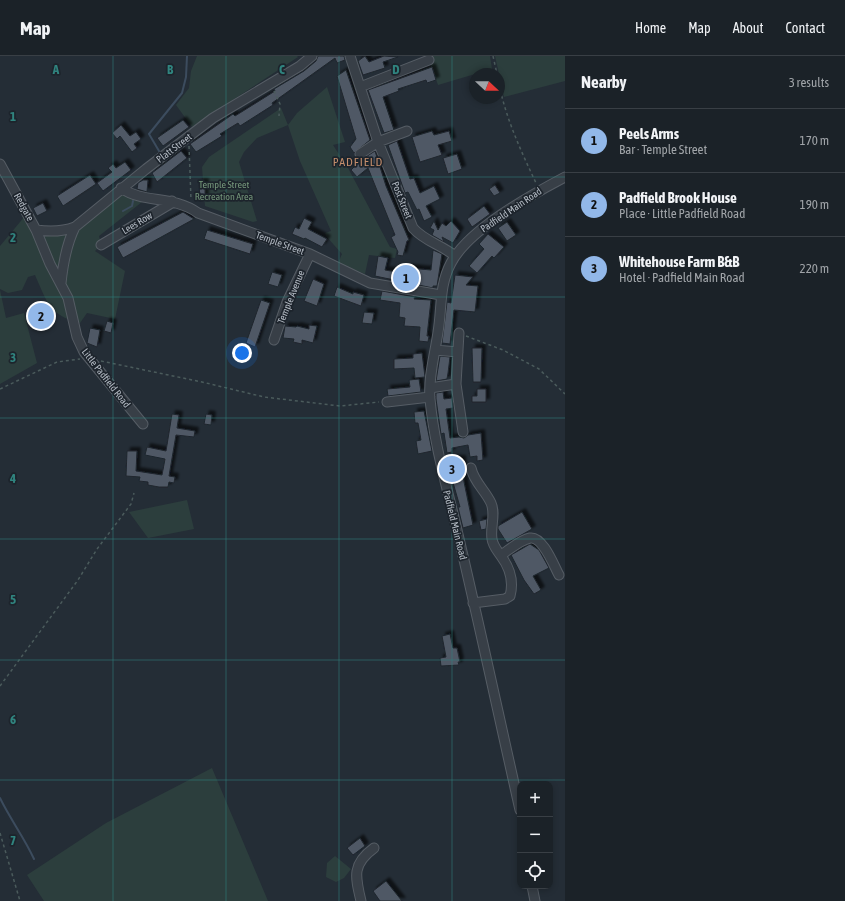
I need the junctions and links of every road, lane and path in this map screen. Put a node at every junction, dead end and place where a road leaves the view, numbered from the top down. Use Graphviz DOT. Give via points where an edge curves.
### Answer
graph roads {
  1 [pos="312,56"];
  2 [pos="350,56"];
  3 [pos="493,56"];
  4 [pos="429,60"];
  5 [pos="496,68"];
  6 [pos="269,84"];
  7 [pos="360,87"];
  8 [pos="504,104"];
  9 [pos="279,116"];
  10 [pos="407,131"];
  11 [pos="186,138"];
  12 [pos="378,142"];
  13 [pos="360,154"];
  14 [pos="0,164"];
  15 [pos="565,177"];
  16 [pos="121,188"];
  17 [pos="538,191"];
  18 [pos="172,201"];
  19 [pos="191,208"];
  20 [pos="75,227"];
  21 [pos="36,230"];
  22 [pos="101,245"];
  23 [pos="310,254"];
  24 [pos="455,256"];
  25 [pos="61,283"];
  26 [pos="441,295"];
  27 [pos="459,333"];
  28 [pos="274,340"];
  29 [pos="435,350"];
  30 [pos="458,352"];
  31 [pos="89,358"];
  32 [pos="456,384"];
  33 [pos="0,389"];
  34 [pos="430,393"];
  35 [pos="565,394"];
  36 [pos="387,402"];
  37 [pos="143,424"];
  38 [pos="463,432"];
  39 [pos="471,468"];
  40 [pos="134,493"];
  41 [pos="500,555"];
  42 [pos="559,575"];
  43 [pos="473,602"];
  44 [pos="0,686"];
  45 [pos="517,797"];
  46 [pos="0,833"];
  47 [pos="374,848"];
  48 [pos="532,889"];
  49 [pos="20,901"];
  50 [pos="361,901"];
  51 [pos="534,901"];
  1 -- 6 [label="street, Platt Street"];
  2 -- 7 [label="street, Post Street"];
  3 -- 5 [label="path"];
  4 -- 7 [label="street"];
  6 -- 9 [label="path" via="280,104"];
  6 -- 11 [label="street, Platt Street" via="213,118"];
  7 -- 12 [label="street, Post Street"];
  8 -- 17 [label="path"];
  10 -- 12 [label="street"];
  11 -- 16 [label="street, Platt Street"];
  11 -- 19 [label="path" via="189,146"];
  12 -- 13 [label="street"];
  12 -- 24 [label="street, Post Street" via="413,228 419,235 446,248"];
  14 -- 21 [label="street, Redgate"];
  15 -- 17 [label="street, Padfield Main Road"];
  16 -- 18 [label="street, Temple Street" via="129,194"];
  16 -- 20 [label="street, Platt Street"];
  17 -- 24 [label="street, Padfield Main Road" via="476,234"];
  18 -- 19 [label="street, Temple Street"];
  18 -- 22 [label="street, Lees Row"];
  19 -- 23 [label="street, Temple Street" via="198,213"];
  20 -- 21 [label="street, Platt Street" via="47,232"];
  20 -- 25 [label="street, Little Padfield Road" via="63,264"];
  21 -- 25 [label="street, Little Padfield Road"];
  23 -- 26 [label="street, Temple Street" via="370,283"];
  23 -- 28 [label="street, Temple Avenue" via="287,302"];
  24 -- 26 [label="street, Padfield Main Road" via="446,273"];
  25 -- 31 [label="street, Little Padfield Road" via="68,298 78,337"];
  26 -- 29 [label="street, Padfield Main Road"];
  27 -- 30 [label="street"];
  27 -- 35 [label="path" via="503,350 539,369"];
  29 -- 30 [label="street"];
  29 -- 34 [label="street, Padfield Main Road"];
  30 -- 32 [label="street"];
  31 -- 33 [label="path" via="57,362"];
  31 -- 36 [label="path" via="264,398 340,406"];
  31 -- 37 [label="street, Little Padfield Road"];
  32 -- 34 [label="street"];
  32 -- 38 [label="street"];
  34 -- 36 [label="street"];
  34 -- 43 [label="street, Padfield Main Road" via="444,481"];
  39 -- 41 [label="street" via="473,477 491,503 493,545"];
  40 -- 44 [label="path" via="131,504"];
  41 -- 42 [label="street" via="529,538 535,538 542,543"];
  41 -- 43 [label="street" via="513,586 510,596 505,600"];
  43 -- 45 [label="street, Padfield Main Road"];
  46 -- 49 [label="path"];
  47 -- 50 [label="street" via="363,856 357,865"];
  48 -- 51 [label="street"];
}
